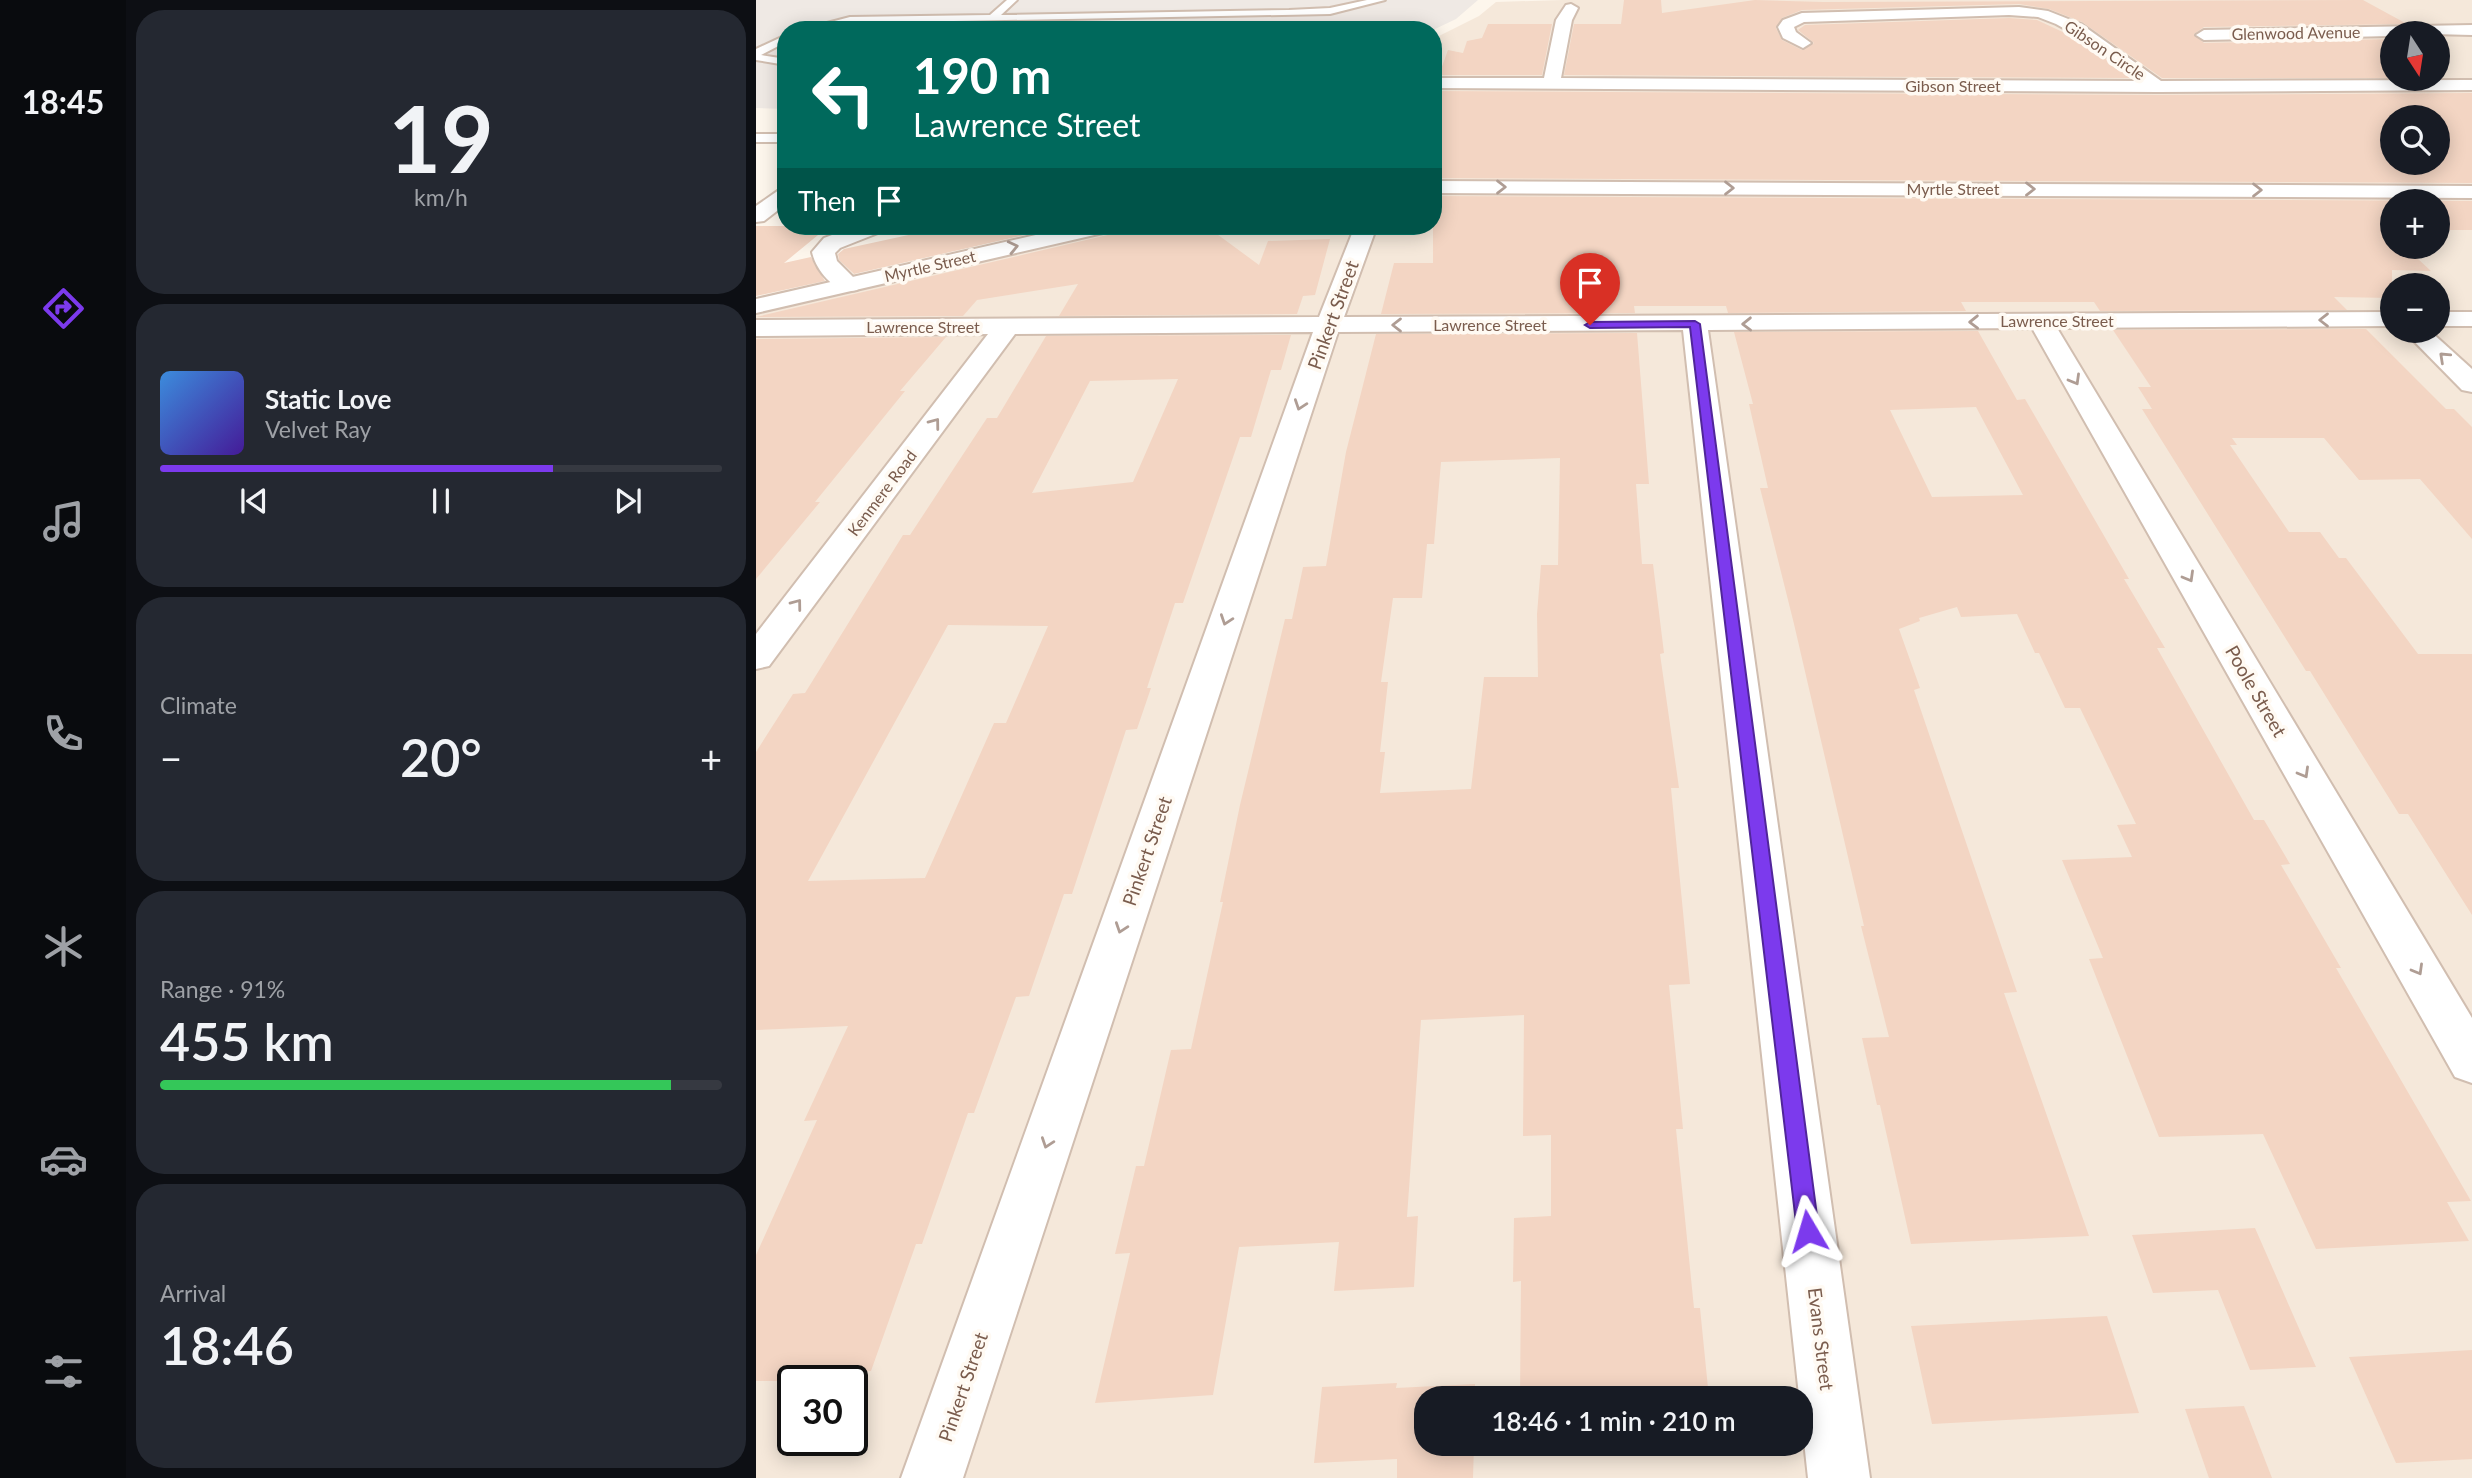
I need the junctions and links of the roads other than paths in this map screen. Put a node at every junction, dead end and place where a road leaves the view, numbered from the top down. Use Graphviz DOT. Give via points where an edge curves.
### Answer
graph roads {
  1 [pos="1012,0"];
  2 [pos="1380,0"];
  3 [pos="1570,8"];
  4 [pos="1140,16"];
  5 [pos="992,18"];
  6 [pos="846,21"];
  7 [pos="1135,21"];
  8 [pos="2472,30"];
  9 [pos="2204,34"];
  10 [pos="777,42"];
  11 [pos="1803,43"];
  12 [pos="756,57"];
  13 [pos="777,60"];
  14 [pos="1442,83"];
  15 [pos="1551,84"];
  16 [pos="2472,85"];
  17 [pos="2158,87"];
  18 [pos="756,138"];
  19 [pos="777,138"];
  20 [pos="1442,187"];
  21 [pos="2472,192"];
  22 [pos="777,201"];
  23 [pos="756,216"];
  24 [pos="852,235"];
  25 [pos="1064,235"];
  26 [pos="1363,235"];
  27 [pos="849,285"];
  28 [pos="756,306"];
  29 [pos="2450,319"];
  30 [pos="2472,319"];
  31 [pos="2380,320"];
  32 [pos="2040,321"];
  33 [pos="1695,324"];
  34 [pos="1328,326"];
  35 [pos="1007,327"];
  36 [pos="756,328"];
  37 [pos="2429,343"];
  38 [pos="2472,384"];
  39 [pos="756,658"];
  40 [pos="2472,1062"];
  41 [pos="932,1478"];
  42 [pos="1839,1478"];
  1 -- 5 [label="lane"];
  2 -- 4 [label="lane" via="1330,11"];
  3 -- 15 [label="street"];
  4 -- 5 [label="lane"];
  4 -- 7 [label="lane"];
  5 -- 6 [label="lane"];
  8 -- 9 [label="street, Glenwood Avenue"];
  10 -- 12 [label="lane" via="757,52"];
  11 -- 17 [label="street, Gibson Circle" via="1789,35 1788,23 1802,18 2037,12 2060,19"];
  12 -- 13 [label="lane"];
  14 -- 15 [label="street, Gibson Street"];
  15 -- 17 [label="street, Gibson Street"];
  16 -- 17 [label="street, Gibson Street"];
  18 -- 19 [label="lane"];
  20 -- 21 [label="street, Myrtle Street, one-way"];
  22 -- 23 [label="street"];
  24 -- 27 [label="street" via="823,252 826,263"];
  27 -- 25 [label="street, Myrtle Street, one-way"];
  26 -- 34 [label="street, Pinkert Street"];
  27 -- 28 [label="street, Myrtle Street"];
  29 -- 30 [label="street"];
  31 -- 32 [label="street, Lawrence Street, one-way"];
  32 -- 33 [label="street, Lawrence Street, one-way"];
  32 -- 40 [label="street, Poole Street, one-way"];
  33 -- 34 [label="street, Lawrence Street, one-way"];
  33 -- 42 [label="street, Evans Street"];
  34 -- 35 [label="street, Lawrence Street"];
  34 -- 41 [label="street, Pinkert Street, one-way"];
  35 -- 36 [label="street, Lawrence Street"];
  39 -- 35 [label="street, Kenmere Road, one-way"];
  38 -- 37 [label="street, one-way"];
}
